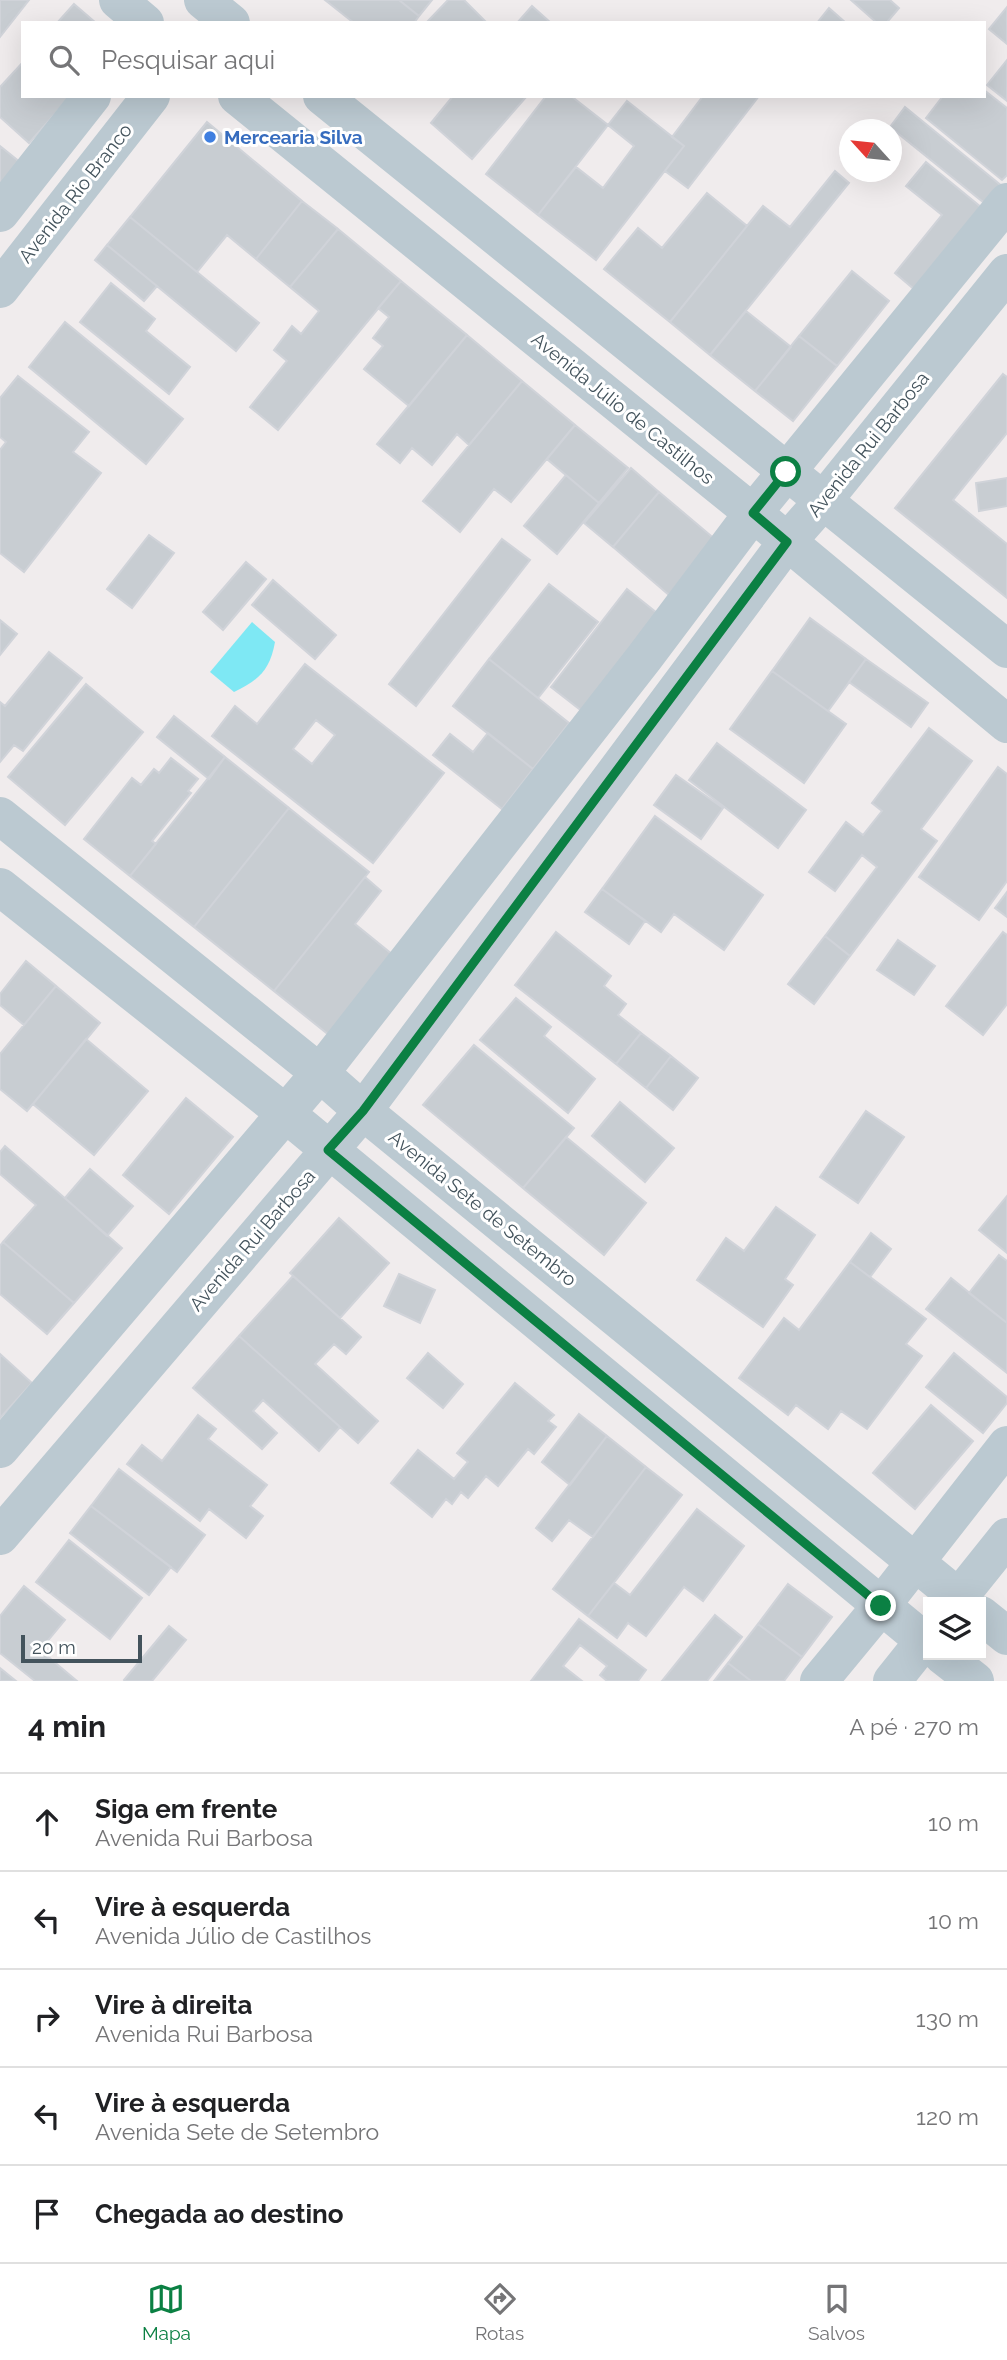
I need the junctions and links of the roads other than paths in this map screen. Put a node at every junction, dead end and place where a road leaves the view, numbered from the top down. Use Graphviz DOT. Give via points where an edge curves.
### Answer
graph roads {
  1 [pos="118,0"];
  2 [pos="169,0"];
  3 [pos="144,21"];
  4 [pos="149,21"];
  5 [pos="90,98"];
  6 [pos="149,98"];
  7 [pos="239,98"];
  8 [pos="324,98"];
  9 [pos="370,135"];
  10 [pos="337,177"];
  11 [pos="1007,202"];
  12 [pos="0,213"];
  13 [pos="1007,272"];
  14 [pos="0,289"];
  15 [pos="645,358"];
  16 [pos="613,400"];
  17 [pos="786,472"];
  18 [pos="822,501"];
  19 [pos="753,513"];
  20 [pos="787,542"];
  21 [pos="1007,649"];
  22 [pos="644,658"];
  23 [pos="680,687"];
  24 [pos="1007,724"];
  25 [pos="0,816"];
  26 [pos="0,887"];
  27 [pos="320,1073"];
  28 [pos="363,1111"];
  29 [pos="285,1113"];
  30 [pos="328,1150"];
  31 [pos="166,1253"];
  32 [pos="210,1289"];
  33 [pos="1007,1445"];
  34 [pos="0,1449"];
  35 [pos="0,1536"];
  36 [pos="1007,1537"];
  37 [pos="916,1562"];
  38 [pos="957,1597"];
  39 [pos="969,1597"];
  40 [pos="881,1606"];
  41 [pos="986,1620"];
  42 [pos="1007,1636"];
  43 [pos="923,1638"];
  44 [pos="923,1652"];
  45 [pos="950,1660"];
  46 [pos="819,1681"];
  47 [pos="892,1681"];
  48 [pos="975,1681"];
  1 -- 3 [label="street"];
  2 -- 4 [label="street"];
  5 -- 12 [label="street"];
  6 -- 14 [label="street, Avenida Rio Branco"];
  7 -- 10 [label="street, Avenida Júlio de Castilhos"];
  8 -- 9 [label="street"];
  9 -- 10 [label="street"];
  9 -- 15 [label="street"];
  10 -- 16 [label="street, Avenida Júlio de Castilhos"];
  11 -- 17 [label="street"];
  13 -- 18 [label="street, Avenida Rui Barbosa"];
  15 -- 16 [label="street"];
  15 -- 17 [label="street"];
  16 -- 19 [label="street, Avenida Júlio de Castilhos"];
  17 -- 18 [label="street"];
  17 -- 19 [label="street"];
  18 -- 20 [label="street, Avenida Rui Barbosa"];
  18 -- 21 [label="street"];
  19 -- 20 [label="street, Avenida Júlio de Castilhos"];
  19 -- 22 [label="street"];
  20 -- 23 [label="street, Avenida Rui Barbosa"];
  20 -- 24 [label="street, Avenida Júlio de Castilhos"];
  22 -- 23 [label="street"];
  22 -- 27 [label="street"];
  23 -- 28 [label="street, Avenida Rui Barbosa"];
  25 -- 27 [label="street, Avenida Sete de Setembro"];
  26 -- 29 [label="street"];
  27 -- 28 [label="street, Avenida Sete de Setembro"];
  27 -- 29 [label="street"];
  28 -- 30 [label="street, Avenida Rui Barbosa"];
  28 -- 37 [label="street, Avenida Sete de Setembro"];
  29 -- 30 [label="street"];
  29 -- 31 [label="street"];
  30 -- 32 [label="street, Avenida Rui Barbosa"];
  30 -- 40 [label="street"];
  31 -- 32 [label="street"];
  31 -- 34 [label="street"];
  32 -- 35 [label="street, Avenida Rui Barbosa"];
  33 -- 37 [label="street"];
  36 -- 39 [label="street"];
  37 -- 38 [label="street, Avenida Sete de Setembro"];
  37 -- 40 [label="street"];
  40 -- 43 [label="street"];
  40 -- 46 [label="street"];
  41 -- 42 [label="street, Avenida Sete de Setembro"];
  44 -- 47 [label="street"];
  45 -- 48 [label="street"];
}
